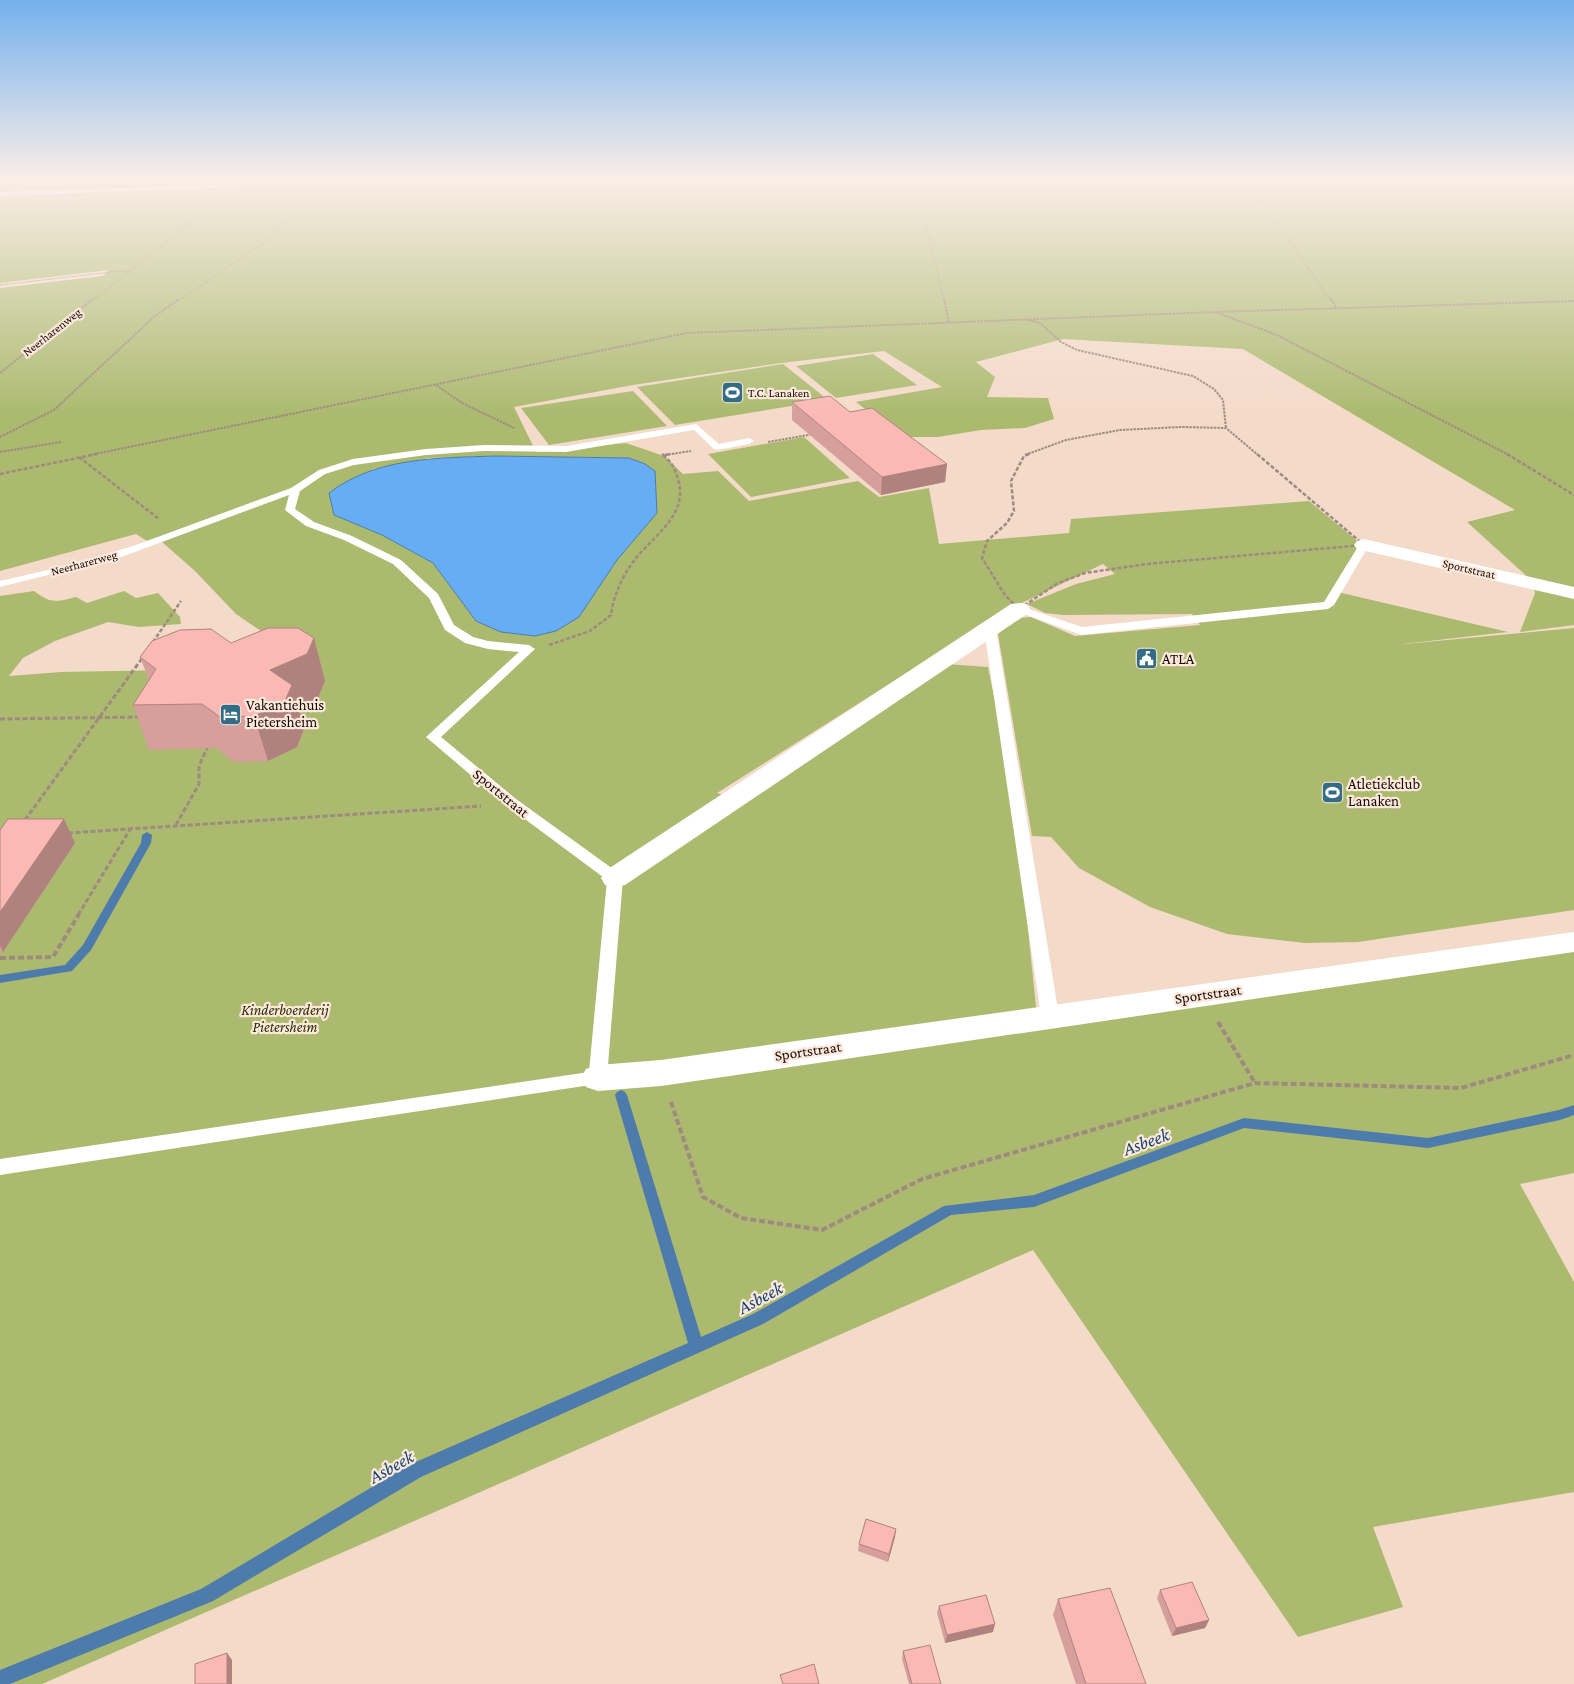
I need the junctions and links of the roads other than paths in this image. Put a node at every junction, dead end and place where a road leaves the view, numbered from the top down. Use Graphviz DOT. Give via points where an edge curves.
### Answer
graph roads {
  1 [pos="749,441"];
  2 [pos="295,490"];
  3 [pos="1364,545"];
  4 [pos="0,584"];
  5 [pos="1574,593"];
  6 [pos="1019,609"];
  7 [pos="990,629"];
  8 [pos="615,878"];
  9 [pos="1574,942"];
  10 [pos="1050,1016"];
  11 [pos="598,1078"];
  12 [pos="0,1167"];
  1 -- 2 [label="lane, Neerharerweg" via="717,447 696,427 566,449 426,452 354,462 322,472"];
  2 -- 4 [label="lane, Neerharerweg" via="172,535 74,566"];
  2 -- 8 [label="lane, Sportstraat" via="290,510 310,524 397,562 434,596 448,627 475,642 529,649 433,737 511,802"];
  3 -- 5 [label="street, Sportstraat"];
  3 -- 6 [label="lane" via="1328,605 1081,631"];
  6 -- 7 [label="street"];
  7 -- 8 [label="street"];
  7 -- 10 [label="lane"];
  8 -- 11 [label="lane"];
  9 -- 10 [label="street, Sportstraat"];
  10 -- 11 [label="street, Sportstraat" via="661,1073"];
  11 -- 12 [label="lane"];
}
